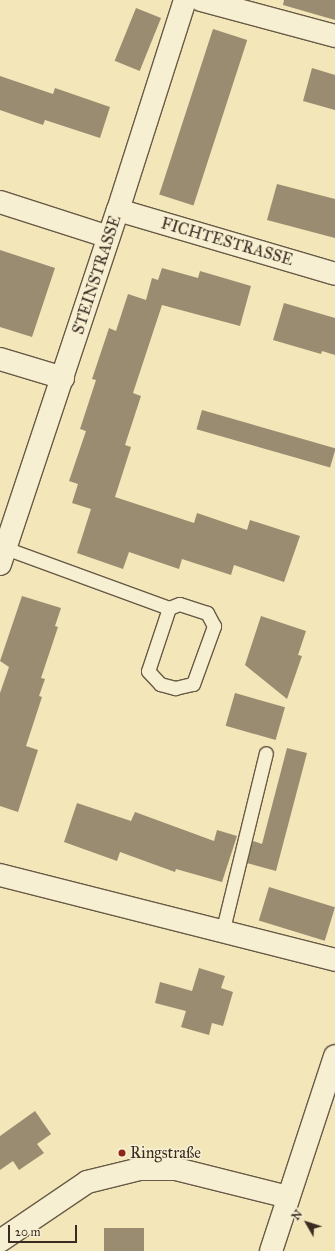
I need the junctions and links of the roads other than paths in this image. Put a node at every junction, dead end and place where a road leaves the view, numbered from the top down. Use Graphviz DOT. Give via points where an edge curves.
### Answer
graph roads {
  1 [pos="185,0"];
  2 [pos="201,0"];
  3 [pos="335,36"];
  4 [pos="0,202"];
  5 [pos="118,210"];
  6 [pos="109,237"];
  7 [pos="335,274"];
  8 [pos="0,359"];
  9 [pos="63,378"];
  10 [pos="3,556"];
  11 [pos="169,608"];
  12 [pos="266,753"];
  13 [pos="0,875"];
  14 [pos="222,933"];
  15 [pos="335,960"];
  16 [pos="335,1056"];
  17 [pos="288,1198"];
  18 [pos="0,1241"];
  19 [pos="271,1251"];
  1 -- 5 [label="street, STEINSTRASSE"];
  2 -- 3 [label="street"];
  4 -- 6 [label="street"];
  5 -- 6 [label="street, STEINSTRASSE"];
  5 -- 7 [label="street, FICHTESTRASSE"];
  6 -- 9 [label="street, STEINSTRASSE"];
  8 -- 9 [label="street"];
  9 -- 10 [label="street, STEINSTRASSE"];
  10 -- 11 [label="lane, STEINSTRASSE"];
  11 -- 11 [label="lane, STEINSTRASSE" via="148,670 160,684 174,688 193,684 214,626 207,614 179,604"];
  12 -- 14 [label="lane"];
  13 -- 14 [label="street"];
  14 -- 15 [label="street"];
  16 -- 17 [label="street"];
  17 -- 18 [label="street" via="176,1169 140,1169 87,1182"];
  17 -- 19 [label="street"];
}
